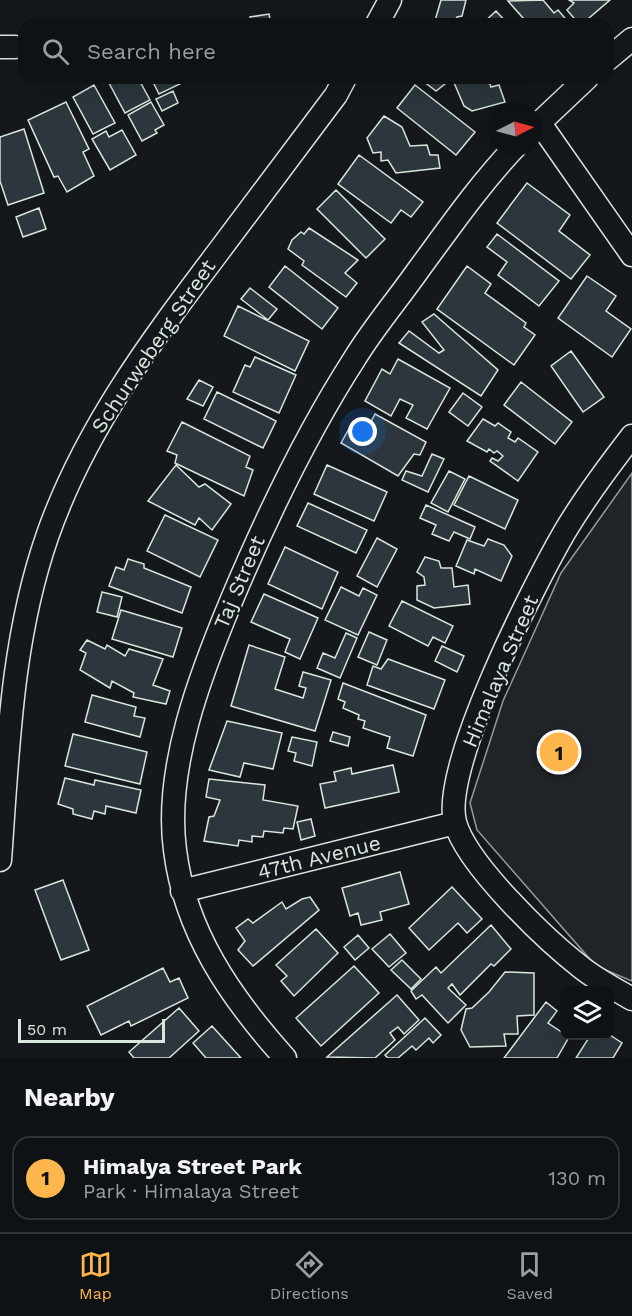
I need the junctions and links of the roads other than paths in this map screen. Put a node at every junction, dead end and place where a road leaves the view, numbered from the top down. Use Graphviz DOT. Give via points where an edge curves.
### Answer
graph roads {
  1 [pos="390,0"];
  2 [pos="380,18"];
  3 [pos="632,39"];
  4 [pos="614,55"];
  5 [pos="341,84"];
  6 [pos="580,84"];
  7 [pos="542,119"];
  8 [pos="542,133"];
  9 [pos="507,156"];
  10 [pos="632,255"];
  11 [pos="632,436"];
  12 [pos="455,823"];
  13 [pos="0,860"];
  14 [pos="182,891"];
  15 [pos="632,999"];
  16 [pos="285,1058"];
  1 -- 2 [label="street"];
  3 -- 4 [label="street"];
  5 -- 13 [label="street, Schurweberg Street" via="124,382 69,481 46,539 16,665"];
  6 -- 7 [label="street"];
  8 -- 10 [label="street"];
  9 -- 14 [label="street, Taj Street" via="484,180 356,356 313,427 265,522 207,660 185,736 174,797 174,848"];
  11 -- 12 [label="street, Himalaya Street" via="564,534 513,634 465,752 453,796"];
  12 -- 14 [label="street, 47th Avenue"];
  12 -- 15 [label="street, Himalaya Street" via="477,863 558,948"];
  14 -- 16 [label="street, Taj Street" via="218,973 258,1029"];
}
